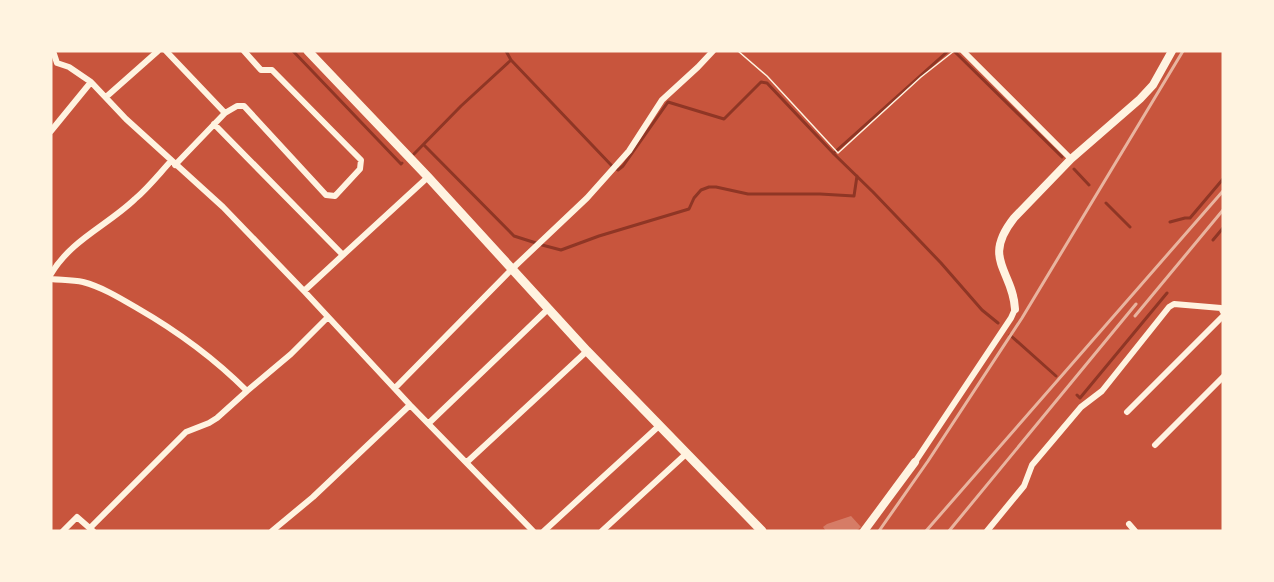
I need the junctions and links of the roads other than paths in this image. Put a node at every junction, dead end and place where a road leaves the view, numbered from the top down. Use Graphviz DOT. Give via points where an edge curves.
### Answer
graph roads {
  1 [pos="53,51"];
  2 [pos="158,51"];
  3 [pos="166,51"];
  4 [pos="244,51"];
  5 [pos="308,51"];
  6 [pos="713,51"];
  7 [pos="963,51"];
  8 [pos="1172,51"];
  9 [pos="90,82"];
  10 [pos="106,97"];
  11 [pos="225,113"];
  12 [pos="214,124"];
  13 [pos="51,131"];
  14 [pos="1071,159"];
  15 [pos="173,163"];
  16 [pos="428,177"];
  17 [pos="343,255"];
  18 [pos="512,269"];
  19 [pos="51,274"];
  20 [pos="51,279"];
  21 [pos="304,291"];
  22 [pos="548,309"];
  23 [pos="1015,309"];
  24 [pos="1223,314"];
  25 [pos="328,317"];
  26 [pos="587,351"];
  27 [pos="1223,377"];
  28 [pos="395,388"];
  29 [pos="246,391"];
  30 [pos="410,405"];
  31 [pos="1127,412"];
  32 [pos="429,423"];
  33 [pos="660,425"];
  34 [pos="1155,445"];
  35 [pos="687,453"];
  36 [pos="466,462"];
  37 [pos="915,462"];
  38 [pos="1129,524"];
  39 [pos="92,529"];
  40 [pos="63,531"];
  41 [pos="272,531"];
  42 [pos="533,531"];
  43 [pos="544,531"];
  44 [pos="602,531"];
  45 [pos="762,531"];
  46 [pos="864,531"];
  47 [pos="987,531"];
  48 [pos="1135,531"];
  1 -- 9 [label="street" via="57,63"];
  2 -- 10 [label="street"];
  3 -- 11 [label="street"];
  4 -- 11 [label="street" via="261,70 272,70 361,160 360,169 335,196 326,195 244,106"];
  5 -- 16 [label="main road"];
  6 -- 18 [label="street" via="662,100 615,167"];
  7 -- 14 [label="street"];
  8 -- 14 [label="street" via="1153,85 1140,99"];
  9 -- 10 [label="street"];
  9 -- 13 [label="street"];
  10 -- 15 [label="street"];
  11 -- 12 [label="street"];
  12 -- 15 [label="street"];
  12 -- 17 [label="street"];
  14 -- 23 [label="street" via="1004,233 1000,265 1011,287"];
  15 -- 19 [label="street" via="135,200 86,236"];
  15 -- 21 [label="street" via="223,207"];
  16 -- 17 [label="street"];
  16 -- 18 [label="main road"];
  17 -- 21 [label="street"];
  18 -- 22 [label="main road"];
  18 -- 28 [label="street"];
  20 -- 29 [label="street" via="82,282 110,292 203,351"];
  21 -- 25 [label="street"];
  22 -- 26 [label="main road"];
  22 -- 32 [label="street"];
  23 -- 37 [label="street"];
  24 -- 31 [label="street"];
  24 -- 47 [label="street" via="1221,308 1174,304 1169,307 1102,391 1081,408 1032,465 1024,486"];
  25 -- 28 [label="street"];
  25 -- 29 [label="street"];
  26 -- 33 [label="main road"];
  26 -- 36 [label="street"];
  27 -- 34 [label="street"];
  28 -- 30 [label="street"];
  29 -- 39 [label="street" via="217,418 186,432"];
  30 -- 32 [label="street"];
  30 -- 41 [label="street"];
  32 -- 36 [label="street"];
  33 -- 35 [label="main road"];
  33 -- 43 [label="street"];
  35 -- 44 [label="street"];
  35 -- 45 [label="main road"];
  36 -- 42 [label="street"];
  37 -- 46 [label="street"];
  38 -- 48 [label="street"];
  39 -- 40 [label="street" via="77,517"];
}
